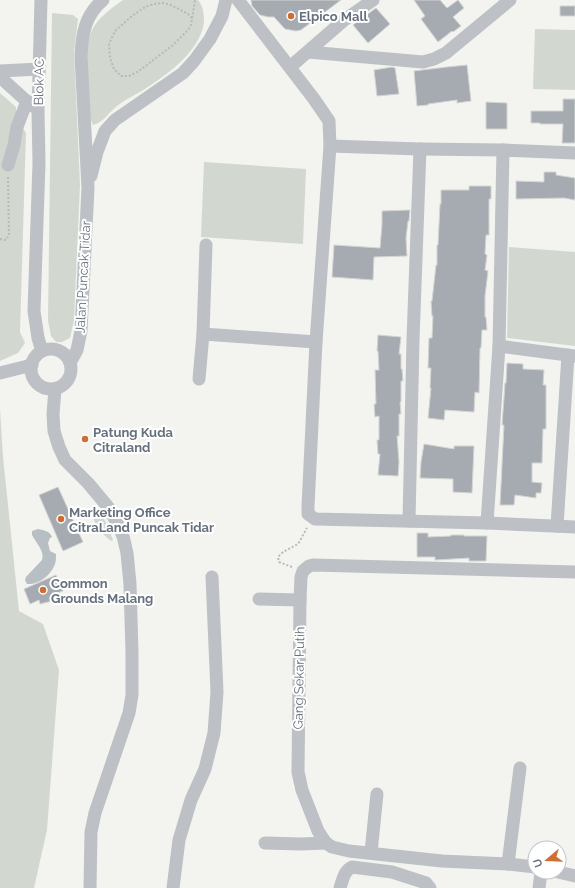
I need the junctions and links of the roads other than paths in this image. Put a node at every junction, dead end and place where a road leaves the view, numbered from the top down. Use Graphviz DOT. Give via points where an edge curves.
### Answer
graph roads {
  1 [pos="41,0"];
  2 [pos="103,0"];
  3 [pos="226,0"];
  4 [pos="238,0"];
  5 [pos="373,0"];
  6 [pos="510,0"];
  7 [pos="308,52"];
  8 [pos="290,68"];
  9 [pos="39,69"];
  10 [pos="0,71"];
  11 [pos="0,77"];
  12 [pos="27,101"];
  13 [pos="38,112"];
  14 [pos="84,129"];
  15 [pos="105,131"];
  16 [pos="330,146"];
  17 [pos="420,149"];
  18 [pos="503,150"];
  19 [pos="575,153"];
  20 [pos="8,165"];
  21 [pos="88,188"];
  22 [pos="206,245"];
  23 [pos="203,334"];
  24 [pos="316,342"];
  25 [pos="499,346"];
  26 [pos="42,351"];
  27 [pos="572,356"];
  28 [pos="70,363"];
  29 [pos="32,365"];
  30 [pos="0,373"];
  31 [pos="199,379"];
  32 [pos="55,390"];
  33 [pos="409,521"];
  34 [pos="487,523"];
  35 [pos="556,526"];
  36 [pos="575,527"];
  37 [pos="575,572"];
  38 [pos="212,577"];
  39 [pos="259,599"];
  40 [pos="300,600"];
  41 [pos="520,768"];
  42 [pos="377,794"];
  43 [pos="265,843"];
  44 [pos="326,843"];
  45 [pos="371,852"];
  46 [pos="508,864"];
  47 [pos="527,867"];
  48 [pos="90,888"];
  49 [pos="173,888"];
  50 [pos="340,888"];
  51 [pos="430,888"];
  1 -- 9 [label="street, Blok AC"];
  2 -- 14 [label="street, Jalan Puncak Tidar" via="89,16 82,41"];
  3 -- 15 [label="street, Jalan Puncak Tidar" via="222,16 210,39 183,73 115,120"];
  4 -- 8 [label="street"];
  5 -- 7 [label="street" via="343,21"];
  6 -- 7 [label="street" via="446,53 423,62"];
  7 -- 8 [label="street"];
  8 -- 16 [label="street" via="329,121"];
  9 -- 10 [label="street"];
  9 -- 13 [label="street, Blok AC"];
  11 -- 12 [label="street"];
  12 -- 13 [label="street"];
  12 -- 20 [label="street" via="17,127"];
  13 -- 26 [label="street, Blok AC" via="39,164 34,312"];
  14 -- 15 [label="street"];
  14 -- 21 [label="street, Jalan Puncak Tidar"];
  15 -- 21 [label="street, Jalan Puncak Tidar"];
  16 -- 17 [label="street"];
  16 -- 24 [label="street"];
  17 -- 18 [label="street"];
  17 -- 33 [label="street"];
  18 -- 19 [label="street"];
  18 -- 25 [label="street"];
  21 -- 28 [label="street, Jalan Puncak Tidar" via="81,330 77,350"];
  22 -- 23 [label="street"];
  23 -- 24 [label="street"];
  23 -- 31 [label="street"];
  24 -- 33 [label="street" via="308,514 315,519"];
  25 -- 27 [label="street"];
  25 -- 34 [label="street"];
  26 -- 28 [label="street" via="59,351"];
  26 -- 29 [label="street"];
  27 -- 35 [label="street"];
  28 -- 32 [label="street" via="72,368 69,380"];
  29 -- 30 [label="street"];
  29 -- 32 [label="street" via="32,376 39,386"];
  32 -- 48 [label="street" via="53,414 58,447 65,460 108,507 117,523 127,553 130,584 132,695 129,713 95,813 91,832"];
  33 -- 34 [label="street"];
  34 -- 35 [label="street"];
  35 -- 36 [label="street"];
  37 -- 40 [label="street, Gang Sekar Putih" via="313,565 303,571 301,576"];
  38 -- 49 [label="street" via="218,692 214,733 205,769 191,800 179,840"];
  39 -- 40 [label="street"];
  40 -- 44 [label="street, Gang Sekar Putih" via="298,772 318,831"];
  41 -- 46 [label="street"];
  42 -- 45 [label="street"];
  43 -- 44 [label="street"];
  44 -- 45 [label="street" via="349,851"];
  45 -- 46 [label="street" via="442,861"];
  46 -- 47 [label="street"];
  50 -- 51 [label="street" via="344,874 352,867 392,872 426,883"];
}
